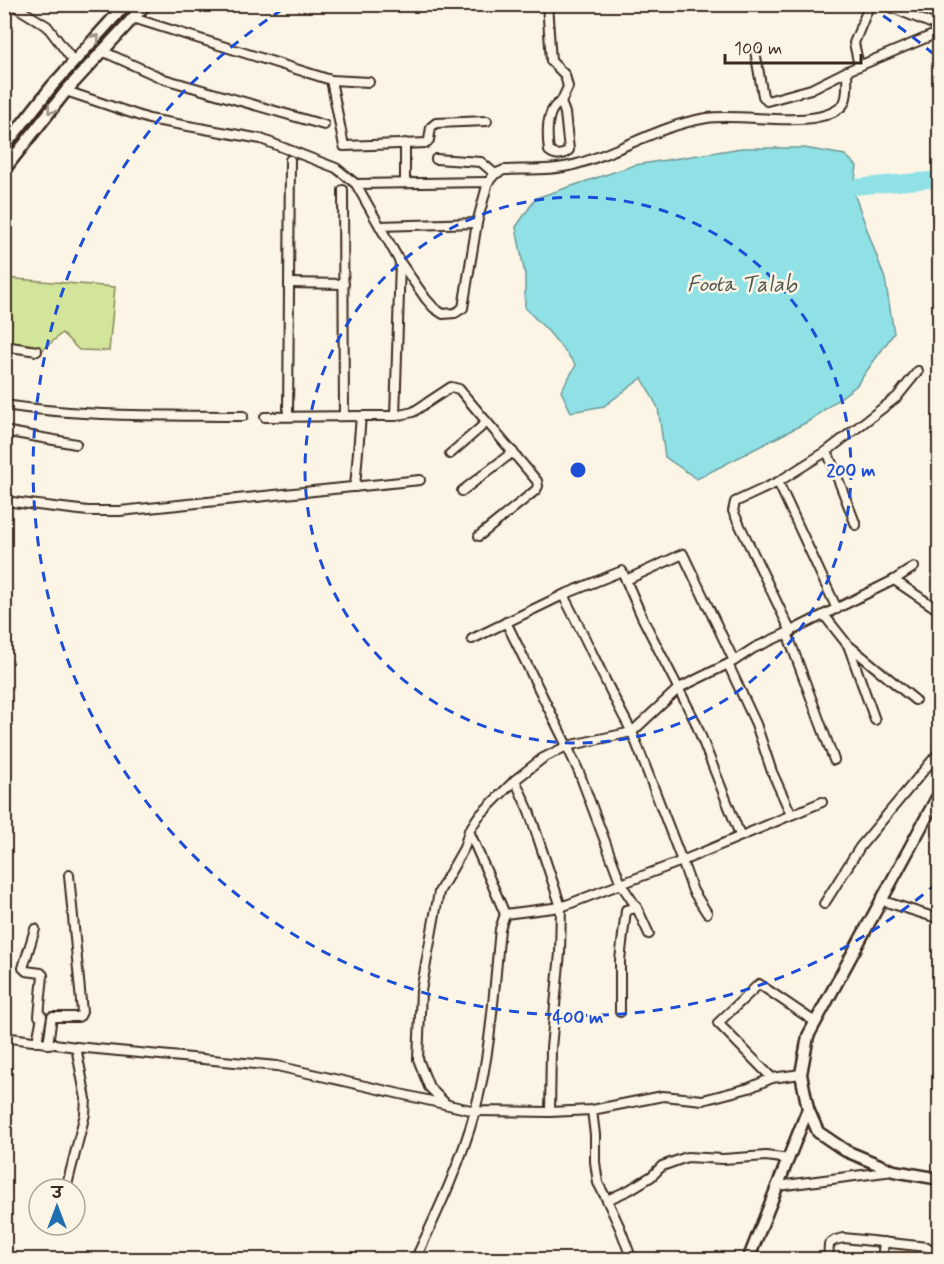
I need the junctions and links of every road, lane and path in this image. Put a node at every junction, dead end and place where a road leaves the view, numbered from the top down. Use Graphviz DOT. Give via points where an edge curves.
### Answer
graph roads {
  1 [pos="126,4"];
  2 [pos="146,4"];
  3 [pos="547,4"];
  4 [pos="870,4"];
  5 [pos="883,4"];
  6 [pos="15,6"];
  7 [pos="133,18"];
  8 [pos="939,27"];
  9 [pos="939,32"];
  10 [pos="102,51"];
  11 [pos="755,51"];
  12 [pos="74,62"];
  13 [pos="859,66"];
  14 [pos="848,70"];
  15 [pos="331,80"];
  16 [pos="369,82"];
  17 [pos="66,91"];
  18 [pos="561,102"];
  19 [pos="487,121"];
  20 [pos="324,125"];
  21 [pos="405,143"];
  22 [pos="4,147"];
  23 [pos="436,159"];
  24 [pos="290,160"];
  25 [pos="4,170"];
  26 [pos="495,174"];
  27 [pos="488,182"];
  28 [pos="405,183"];
  29 [pos="356,184"];
  30 [pos="343,190"];
  31 [pos="477,223"];
  32 [pos="380,226"];
  33 [pos="400,262"];
  34 [pos="289,284"];
  35 [pos="344,284"];
  36 [pos="4,346"];
  37 [pos="37,351"];
  38 [pos="918,371"];
  39 [pos="4,405"];
  40 [pos="243,416"];
  41 [pos="288,416"];
  42 [pos="344,416"];
  43 [pos="361,416"];
  44 [pos="395,416"];
  45 [pos="265,417"];
  46 [pos="487,422"];
  47 [pos="4,431"];
  48 [pos="76,444"];
  49 [pos="826,451"];
  50 [pos="513,452"];
  51 [pos="450,454"];
  52 [pos="420,480"];
  53 [pos="778,482"];
  54 [pos="355,487"];
  55 [pos="462,491"];
  56 [pos="4,501"];
  57 [pos="856,525"];
  58 [pos="479,536"];
  59 [pos="914,567"];
  60 [pos="626,580"];
  61 [pos="894,580"];
  62 [pos="563,594"];
  63 [pos="837,609"];
  64 [pos="939,611"];
  65 [pos="824,615"];
  66 [pos="506,622"];
  67 [pos="789,632"];
  68 [pos="472,639"];
  69 [pos="847,644"];
  70 [pos="731,663"];
  71 [pos="679,688"];
  72 [pos="915,700"];
  73 [pos="875,720"];
  74 [pos="632,732"];
  75 [pos="567,746"];
  76 [pos="939,751"];
  77 [pos="834,760"];
  78 [pos="516,780"];
  79 [pos="939,792"];
  80 [pos="822,802"];
  81 [pos="790,814"];
  82 [pos="469,831"];
  83 [pos="740,835"];
  84 [pos="682,861"];
  85 [pos="69,875"];
  86 [pos="621,884"];
  87 [pos="880,900"];
  88 [pos="824,904"];
  89 [pos="561,907"];
  90 [pos="637,908"];
  91 [pos="707,913"];
  92 [pos="504,914"];
  93 [pos="939,920"];
  94 [pos="35,929"];
  95 [pos="649,934"];
  96 [pos="620,1012"];
  97 [pos="815,1022"];
  98 [pos="4,1037"];
  99 [pos="37,1042"];
  100 [pos="48,1044"];
  101 [pos="76,1047"];
  102 [pos="801,1074"];
  103 [pos="772,1078"];
  104 [pos="447,1106"];
  105 [pos="808,1109"];
  106 [pos="592,1110"];
  107 [pos="475,1111"];
  108 [pos="550,1112"];
  109 [pos="789,1159"];
  110 [pos="894,1171"];
  111 [pos="69,1177"];
  112 [pos="939,1179"];
  113 [pos="778,1186"];
  114 [pos="607,1200"];
  115 [pos="884,1242"];
  116 [pos="415,1260"];
  117 [pos="632,1260"];
  118 [pos="748,1260"];
  119 [pos="828,1260"];
  120 [pos="882,1260"];
  121 [pos="934,1260"];
  12 -- 1 [label="main road, one-way"];
  2 -- 7 [label="main road"];
  3 -- 18 [label="street" via="551,61 568,80"];
  4 -- 13 [label="street" via="854,43"];
  5 -- 8 [label="street"];
  6 -- 12 [label="street" via="47,26"];
  7 -- 10 [label="main road"];
  7 -- 15 [label="street"];
  9 -- 13 [label="street"];
  10 -- 17 [label="main road"];
  10 -- 20 [label="street" via="164,79"];
  11 -- 14 [label="street" via="767,101 811,89"];
  12 -- 22 [label="main road"];
  13 -- 14 [label="street"];
  14 -- 26 [label="street" via="846,101 824,115 788,119 707,118 669,128 574,165"];
  15 -- 16 [label="street"];
  15 -- 21 [label="street" via="344,146"];
  17 -- 25 [label="main road, one-way"];
  17 -- 29 [label="street" via="149,119 261,139 336,168"];
  18 -- 18 [label="street" via="569,150 558,155 549,151 548,144 550,113"];
  19 -- 21 [label="street" via="436,123 427,143"];
  21 -- 28 [label="street"];
  23 -- 26 [label="street" via="481,162"];
  24 -- 34 [label="street"];
  26 -- 27 [label="street"];
  27 -- 28 [label="street"];
  27 -- 31 [label="street"];
  28 -- 29 [label="street"];
  29 -- 32 [label="street"];
  30 -- 35 [label="street"];
  31 -- 32 [label="street"];
  31 -- 33 [label="street" via="463,308 455,313 443,314 434,308"];
  32 -- 33 [label="street"];
  33 -- 44 [label="street"];
  34 -- 35 [label="street"];
  34 -- 41 [label="street"];
  35 -- 42 [label="street"];
  36 -- 37 [label="street"];
  38 -- 49 [label="street" via="897,397"];
  39 -- 40 [label="street" via="122,414"];
  41 -- 42 [label="street"];
  41 -- 45 [label="street"];
  42 -- 43 [label="street"];
  43 -- 44 [label="street"];
  43 -- 54 [label="street"];
  44 -- 46 [label="street" via="413,412 451,387 459,389"];
  46 -- 50 [label="street"];
  46 -- 51 [label="street"];
  47 -- 48 [label="street"];
  49 -- 53 [label="street"];
  49 -- 57 [label="street"];
  50 -- 55 [label="street"];
  50 -- 58 [label="street" via="538,486"];
  52 -- 54 [label="street"];
  53 -- 63 [label="street"];
  53 -- 67 [label="street" via="735,502 733,511"];
  54 -- 56 [label="street" via="120,511"];
  59 -- 61 [label="street"];
  60 -- 62 [label="street" via="622,571"];
  60 -- 70 [label="street" via="683,554"];
  60 -- 71 [label="street"];
  61 -- 63 [label="street"];
  61 -- 64 [label="street"];
  62 -- 66 [label="street"];
  62 -- 74 [label="street"];
  63 -- 65 [label="street"];
  65 -- 67 [label="street"];
  65 -- 69 [label="street"];
  66 -- 68 [label="street"];
  66 -- 75 [label="street"];
  67 -- 70 [label="street"];
  67 -- 77 [label="street"];
  69 -- 72 [label="street"];
  69 -- 73 [label="street"];
  70 -- 71 [label="street"];
  70 -- 81 [label="street"];
  71 -- 74 [label="street"];
  71 -- 83 [label="street"];
  74 -- 75 [label="street"];
  74 -- 84 [label="street"];
  75 -- 78 [label="street" via="543,758"];
  75 -- 86 [label="street"];
  76 -- 88 [label="street" via="860,846"];
  78 -- 82 [label="street"];
  78 -- 89 [label="street"];
  79 -- 87 [label="main road"];
  80 -- 81 [label="street"];
  81 -- 83 [label="street"];
  82 -- 92 [label="street"];
  82 -- 104 [label="street" via="464,848 439,892 422,991 418,1059 429,1087"];
  83 -- 84 [label="street"];
  84 -- 86 [label="street"];
  84 -- 91 [label="street" via="693,891"];
  85 -- 100 [label="street" via="82,1012 78,1017 52,1017"];
  86 -- 89 [label="street"];
  86 -- 90 [label="street"];
  87 -- 93 [label="street"];
  87 -- 97 [label="main road"];
  89 -- 92 [label="street"];
  89 -- 108 [label="street"];
  90 -- 95 [label="street"];
  90 -- 96 [label="street" via="626,910 620,960"];
  92 -- 107 [label="street"];
  94 -- 99 [label="street" via="23,968 43,975"];
  97 -- 102 [label="main road" via="808,1036"];
  97 -- 103 [label="street" via="759,984 718,1023"];
  98 -- 99 [label="street"];
  99 -- 100 [label="street"];
  100 -- 101 [label="street"];
  101 -- 104 [label="street" via="277,1066"];
  101 -- 111 [label="street" via="86,1099"];
  102 -- 103 [label="street"];
  102 -- 105 [label="main road"];
  103 -- 106 [label="street" via="703,1100 663,1096"];
  104 -- 107 [label="street"];
  105 -- 109 [label="main road"];
  105 -- 110 [label="main road" via="818,1132 846,1151"];
  106 -- 108 [label="street"];
  106 -- 114 [label="street" via="598,1183"];
  107 -- 108 [label="street"];
  107 -- 116 [label="street" via="457,1168"];
  109 -- 113 [label="main road"];
  109 -- 114 [label="street" via="687,1157 662,1166 644,1181"];
  110 -- 112 [label="main road"];
  110 -- 113 [label="street"];
  113 -- 118 [label="main road"];
  114 -- 117 [label="street"];
  115 -- 119 [label="street" via="839,1238 829,1245"];
  115 -- 120 [label="street"];
  115 -- 121 [label="street" via="927,1247 934,1252"];
}
